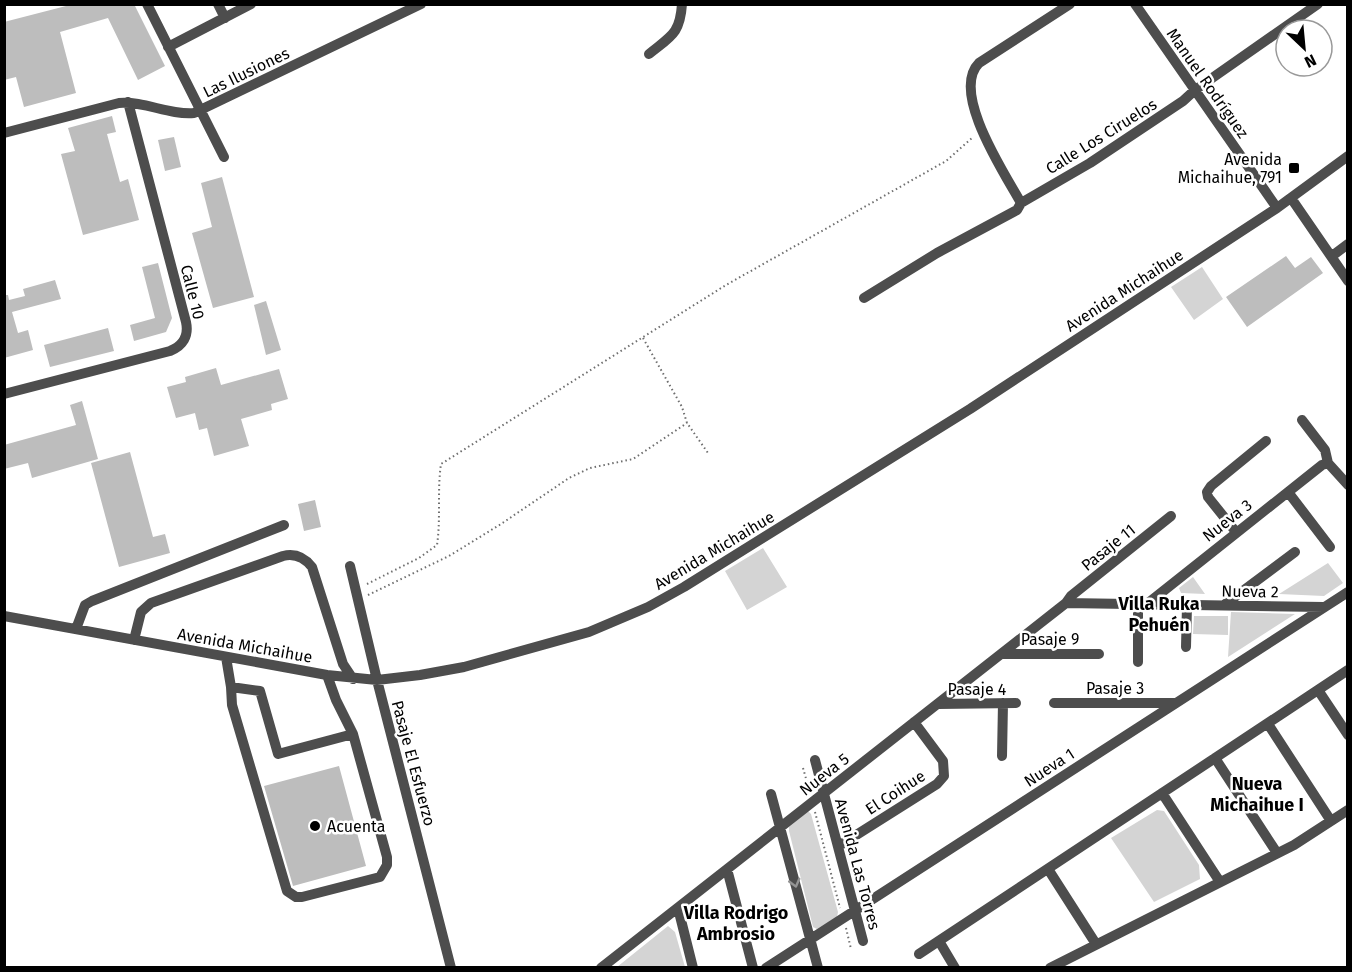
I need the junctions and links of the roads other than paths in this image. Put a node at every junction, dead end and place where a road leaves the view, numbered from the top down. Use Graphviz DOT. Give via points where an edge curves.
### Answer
graph roads {
  1 [pos="147,4"];
  2 [pos="218,4"];
  3 [pos="250,4"];
  4 [pos="421,4"];
  5 [pos="682,4"];
  6 [pos="1070,4"];
  7 [pos="1135,4"];
  8 [pos="1318,4"];
  9 [pos="225,18"];
  10 [pos="168,47"];
  11 [pos="649,54"];
  12 [pos="1195,90"];
  13 [pos="128,102"];
  14 [pos="200,111"];
  15 [pos="4,133"];
  16 [pos="1347,156"];
  17 [pos="224,157"];
  18 [pos="1291,198"];
  19 [pos="1021,203"];
  20 [pos="1277,208"];
  21 [pos="1347,244"];
  22 [pos="1332,256"];
  23 [pos="1347,281"];
  24 [pos="864,298"];
  25 [pos="4,394"];
  26 [pos="1302,420"];
  27 [pos="1266,441"];
  28 [pos="1328,463"];
  29 [pos="1347,485"];
  30 [pos="1288,492"];
  31 [pos="1171,516"];
  32 [pos="284,525"];
  33 [pos="1236,532"];
  34 [pos="1330,546"];
  35 [pos="1295,552"];
  36 [pos="350,566"];
  37 [pos="1347,592"];
  38 [pos="1066,603"];
  39 [pos="1142,604"];
  40 [pos="1187,604"];
  41 [pos="1224,605"];
  42 [pos="1325,607"];
  43 [pos="4,615"];
  44 [pos="76,629"];
  45 [pos="134,640"];
  46 [pos="1186,647"];
  47 [pos="1001,654"];
  48 [pos="1099,654"];
  49 [pos="226,657"];
  50 [pos="1138,662"];
  51 [pos="1347,670"];
  52 [pos="327,675"];
  53 [pos="353,679"];
  54 [pos="376,680"];
  55 [pos="231,687"];
  56 [pos="1318,690"];
  57 [pos="1002,703"];
  58 [pos="1016,703"];
  59 [pos="1054,703"];
  60 [pos="1176,703"];
  61 [pos="938,704"];
  62 [pos="914,722"];
  63 [pos="1268,723"];
  64 [pos="353,734"];
  65 [pos="1347,735"];
  66 [pos="1002,756"];
  67 [pos="1215,758"];
  68 [pos="815,760"];
  69 [pos="823,793"];
  70 [pos="1162,793"];
  71 [pos="771,794"];
  72 [pos="1347,810"];
  73 [pos="1331,821"];
  74 [pos="781,827"];
  75 [pos="838,845"];
  76 [pos="1277,853"];
  77 [pos="727,869"];
  78 [pos="1048,869"];
  79 [pos="1220,882"];
  80 [pos="678,908"];
  81 [pos="855,910"];
  82 [pos="810,939"];
  83 [pos="863,941"];
  84 [pos="939,941"];
  85 [pos="1096,944"];
  86 [pos="920,954"];
  87 [pos="451,968"];
  88 [pos="601,968"];
  89 [pos="693,968"];
  90 [pos="753,968"];
  91 [pos="766,968"];
  92 [pos="818,968"];
  93 [pos="955,968"];
  94 [pos="1050,968"];
  1 -- 10 [label="street"];
  2 -- 9 [label="street"];
  3 -- 9 [label="street"];
  4 -- 14 [label="street, Las Ilusiones"];
  5 -- 11 [label="street" via="676,31"];
  6 -- 19 [label="street" via="976,66 971,82 980,129"];
  7 -- 12 [label="street, Manuel Rodríguez"];
  8 -- 12 [label="street, Calle Los Ciruelos"];
  9 -- 10 [label="street"];
  10 -- 14 [label="street"];
  12 -- 19 [label="street, Calle Los Ciruelos" via="1117,146"];
  12 -- 20 [label="street, Manuel Rodríguez"];
  13 -- 14 [label="street, Las Ilusiones" via="181,113"];
  13 -- 15 [label="street, Las Ilusiones"];
  13 -- 25 [label="street, Calle 10" via="186,322 184,340 170,351"];
  14 -- 17 [label="street"];
  16 -- 18 [label="street, Avenida Michaihue"];
  18 -- 20 [label="street, Avenida Michaihue"];
  18 -- 22 [label="street"];
  19 -- 24 [label="street, Calle Los Ciruelos" via="1017,210"];
  20 -- 54 [label="street, Avenida Michaihue" via="970,409 648,607 590,632 486,661 442,672"];
  21 -- 22 [label="street"];
  22 -- 23 [label="street"];
  26 -- 28 [label="street" via="1325,450"];
  27 -- 33 [label="street" via="1207,492"];
  28 -- 29 [label="street"];
  28 -- 30 [label="street, Nueva 3"];
  30 -- 33 [label="street, Nueva 3"];
  30 -- 34 [label="street"];
  31 -- 38 [label="street, Pasaje 11"];
  32 -- 44 [label="street" via="92,601 86,605"];
  33 -- 39 [label="street, Nueva 3"];
  35 -- 41 [label="street"];
  36 -- 54 [label="street, Pasaje El Esfuerzo"];
  37 -- 42 [label="street, Nueva 1"];
  38 -- 39 [label="street, Nueva 2"];
  38 -- 47 [label="street, Nueva 5"];
  39 -- 40 [label="street, Nueva 2"];
  39 -- 50 [label="street"];
  40 -- 41 [label="street, Nueva 2"];
  40 -- 46 [label="street"];
  41 -- 42 [label="street, Nueva 2"];
  42 -- 60 [label="street, Nueva 1"];
  43 -- 44 [label="street, Avenida Michaihue"];
  44 -- 45 [label="street, Avenida Michaihue"];
  45 -- 49 [label="street, Avenida Michaihue"];
  45 -- 53 [label="street" via="141,612 151,603 295,555 312,567 340,655"];
  47 -- 48 [label="street, Pasaje 9"];
  47 -- 61 [label="street, Nueva 5"];
  49 -- 52 [label="street, Avenida Michaihue"];
  49 -- 55 [label="street"];
  51 -- 56 [label="street"];
  52 -- 53 [label="street, Avenida Michaihue"];
  52 -- 64 [label="street"];
  53 -- 54 [label="street, Avenida Michaihue"];
  54 -- 87 [label="street, Pasaje El Esfuerzo"];
  55 -- 64 [label="street" via="260,691 278,754"];
  55 -- 64 [label="street" via="232,705 288,891 296,897 380,877 387,865"];
  56 -- 63 [label="street"];
  56 -- 65 [label="street"];
  57 -- 58 [label="street, Pasaje 4"];
  57 -- 61 [label="street, Pasaje 4"];
  57 -- 66 [label="street"];
  59 -- 60 [label="street, Pasaje 3"];
  60 -- 81 [label="street, Nueva 1"];
  61 -- 62 [label="street, Nueva 5"];
  62 -- 69 [label="street, Nueva 5"];
  62 -- 75 [label="street, El Coihue" via="943,761 944,776 928,790"];
  63 -- 67 [label="street"];
  63 -- 73 [label="street"];
  67 -- 70 [label="street"];
  67 -- 76 [label="street"];
  68 -- 69 [label="street, Avenida Las Torres"];
  69 -- 74 [label="street, Nueva 5"];
  69 -- 75 [label="street, Avenida Las Torres"];
  70 -- 78 [label="street"];
  70 -- 79 [label="street"];
  71 -- 74 [label="street"];
  72 -- 73 [label="street"];
  73 -- 76 [label="street"];
  74 -- 77 [label="street, Nueva 5"];
  74 -- 82 [label="street, one-way"];
  75 -- 81 [label="street, Avenida Las Torres"];
  76 -- 79 [label="street"];
  77 -- 80 [label="street, Nueva 5"];
  77 -- 90 [label="street"];
  78 -- 84 [label="street"];
  78 -- 85 [label="street"];
  79 -- 85 [label="street"];
  80 -- 88 [label="street, Nueva 5"];
  80 -- 89 [label="street"];
  81 -- 82 [label="street, Nueva 1"];
  81 -- 83 [label="street, Avenida Las Torres"];
  82 -- 91 [label="street, Nueva 1"];
  82 -- 92 [label="street"];
  84 -- 86 [label="street"];
  84 -- 93 [label="street"];
  85 -- 94 [label="street"];
}
